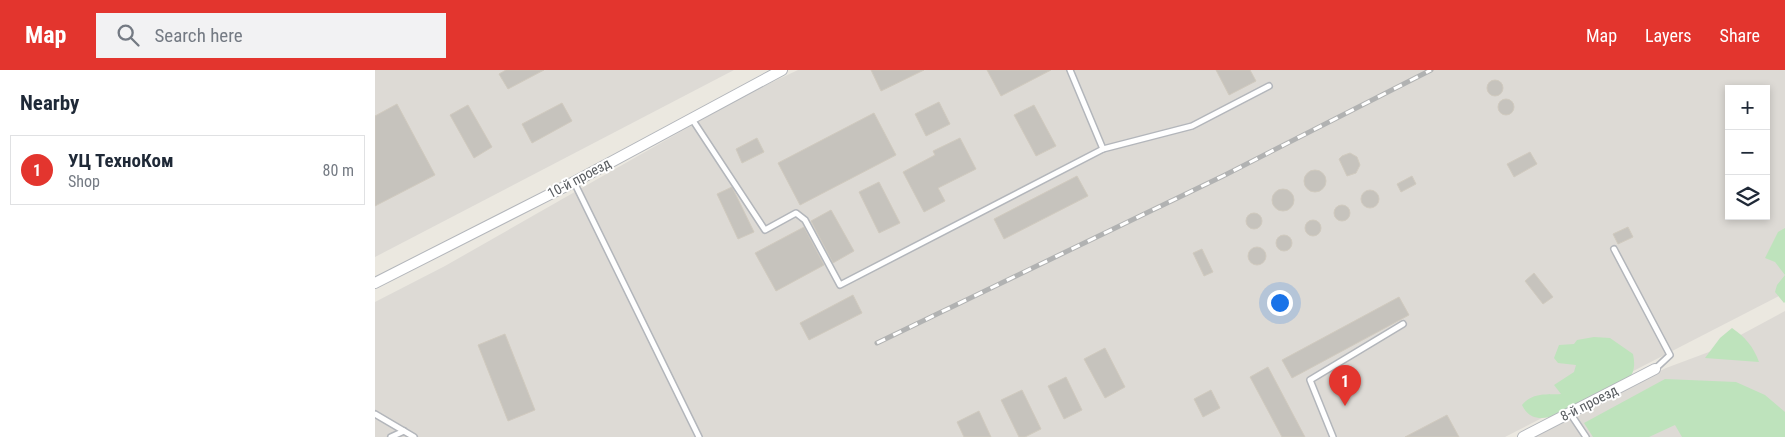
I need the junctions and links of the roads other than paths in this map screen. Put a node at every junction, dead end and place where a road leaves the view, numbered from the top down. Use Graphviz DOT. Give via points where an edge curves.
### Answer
graph roads {
  1 [pos="782,70"];
  2 [pos="1070,70"];
  3 [pos="1269,86"];
  4 [pos="692,119"];
  5 [pos="1103,149"];
  6 [pos="574,182"];
  7 [pos="1614,249"];
  8 [pos="375,283"];
  9 [pos="1403,324"];
  10 [pos="1655,369"];
  11 [pos="1571,413"];
  12 [pos="375,414"];
  13 [pos="404,431"];
  14 [pos="391,437"];
  15 [pos="414,437"];
  16 [pos="699,437"];
  17 [pos="1333,437"];
  18 [pos="1523,437"];
  19 [pos="1586,437"];
  1 -- 4 [label="street, 10-й проезд"];
  2 -- 5 [label="lane"];
  3 -- 5 [label="lane" via="1192,126"];
  4 -- 5 [label="lane" via="765,230 796,213 805,220 840,285"];
  4 -- 6 [label="street, 10-й проезд"];
  6 -- 8 [label="street, 10-й проезд"];
  6 -- 16 [label="lane"];
  7 -- 10 [label="lane" via="1670,355"];
  9 -- 17 [label="lane" via="1310,380"];
  10 -- 11 [label="street, 8-й проезд"];
  11 -- 18 [label="street, 8-й проезд"];
  11 -- 19 [label="lane"];
  12 -- 13 [label="lane"];
  13 -- 14 [label="lane"];
  13 -- 15 [label="lane"];
}
